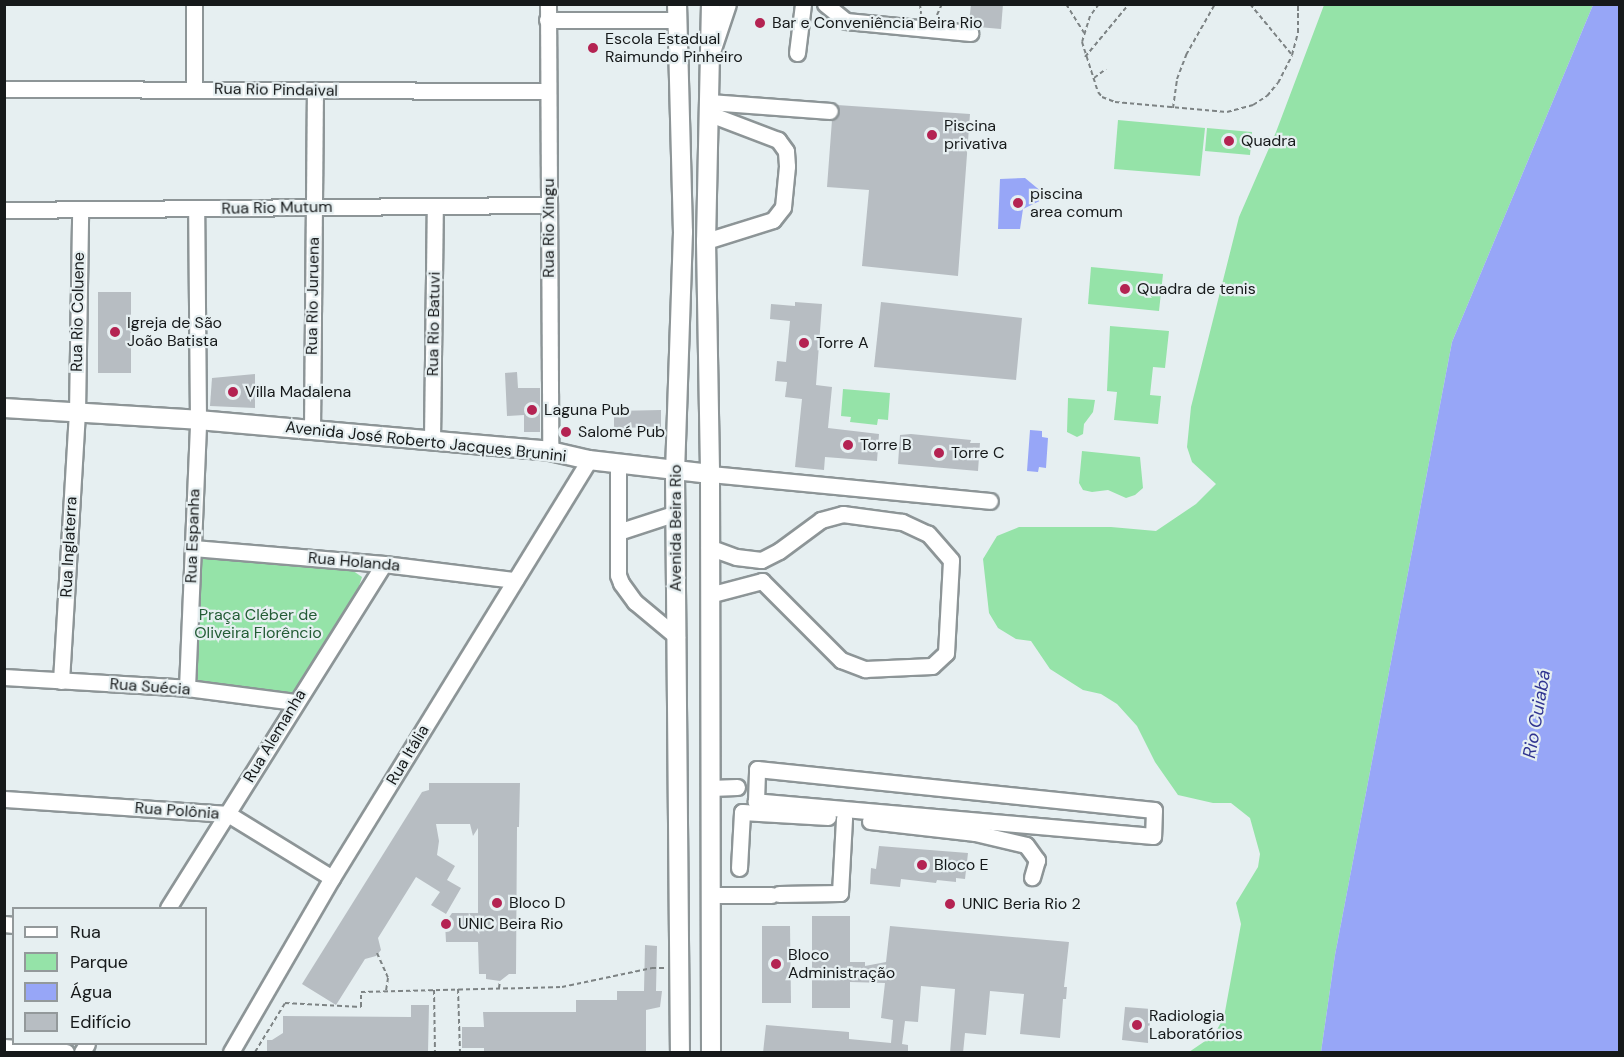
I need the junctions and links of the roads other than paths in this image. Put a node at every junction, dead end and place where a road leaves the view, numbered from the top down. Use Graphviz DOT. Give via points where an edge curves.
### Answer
graph roads {
  1 [pos="194,4"];
  2 [pos="711,4"];
  3 [pos="728,4"];
  4 [pos="803,4"];
  5 [pos="825,4"];
  6 [pos="547,12"];
  7 [pos="677,12"];
  8 [pos="970,33"];
  9 [pos="797,53"];
  10 [pos="711,55"];
  11 [pos="4,89"];
  12 [pos="194,89"];
  13 [pos="315,91"];
  14 [pos="547,91"];
  15 [pos="710,108"];
  16 [pos="830,111"];
  17 [pos="314,206"];
  18 [pos="549,206"];
  19 [pos="435,207"];
  20 [pos="4,210"];
  21 [pos="196,210"];
  22 [pos="80,211"];
  23 [pos="683,232"];
  24 [pos="706,242"];
  25 [pos="4,408"];
  26 [pos="76,413"];
  27 [pos="198,420"];
  28 [pos="312,430"];
  29 [pos="432,441"];
  30 [pos="550,451"];
  31 [pos="589,460"];
  32 [pos="618,464"];
  33 [pos="675,472"];
  34 [pos="710,474"];
  35 [pos="990,501"];
  36 [pos="676,513"];
  37 [pos="618,532"];
  38 [pos="193,548"];
  39 [pos="709,548"];
  40 [pos="384,564"];
  41 [pos="515,580"];
  42 [pos="709,595"];
  43 [pos="676,637"];
  44 [pos="4,676"];
  45 [pos="61,681"];
  46 [pos="187,688"];
  47 [pos="296,702"];
  48 [pos="746,787"];
  49 [pos="710,788"];
  50 [pos="678,789"];
  51 [pos="4,799"];
  52 [pos="228,814"];
  53 [pos="844,818"];
  54 [pos="740,868"];
  55 [pos="1032,877"];
  56 [pos="332,878"];
  57 [pos="711,895"];
  58 [pos="169,907"];
  59 [pos="4,1047"];
  60 [pos="66,1053"];
  61 [pos="231,1053"];
  62 [pos="680,1053"];
  63 [pos="711,1053"];
  1 -- 12 [label="street"];
  2 -- 10 [label="main road, Avenida Beira Rio"];
  3 -- 10 [label="street"];
  4 -- 9 [label="street"];
  5 -- 8 [label="street" via="846,21 924,35"];
  6 -- 7 [label="street"];
  6 -- 14 [label="street, Rua Rio Xingu"];
  7 -- 23 [label="main road, Avenida Beira Rio"];
  10 -- 15 [label="main road, Avenida Beira Rio"];
  11 -- 12 [label="street, Rua Rio Pindaival"];
  12 -- 13 [label="street, Rua Rio Pindaival"];
  13 -- 14 [label="street, Rua Rio Pindaival"];
  13 -- 17 [label="street, Rua Rio Juruena"];
  14 -- 18 [label="street, Rua Rio Xingu"];
  15 -- 16 [label="street"];
  15 -- 24 [label="main road, Avenida Beira Rio"];
  15 -- 24 [label="street" via="778,140 786,151 787,165 783,207 773,220"];
  17 -- 19 [label="street, Rua Rio Mutum"];
  17 -- 21 [label="street, Rua Rio Mutum"];
  17 -- 28 [label="street, Rua Rio Juruena"];
  18 -- 19 [label="street, Rua Rio Mutum"];
  18 -- 30 [label="street, Rua Rio Xingu"];
  19 -- 29 [label="street, Rua Rio Batuvi"];
  20 -- 22 [label="street, Rua Rio Mutum"];
  21 -- 22 [label="street, Rua Rio Mutum"];
  21 -- 27 [label="street, Rua Espanha"];
  22 -- 26 [label="street, Rua Rio Coluene"];
  23 -- 24 [label="main road" via="693,244"];
  23 -- 33 [label="main road, Avenida Beira Rio"];
  24 -- 34 [label="main road, Avenida Beira Rio"];
  25 -- 26 [label="main road, Avenida José Roberto Jacques Brunini"];
  26 -- 27 [label="main road, Avenida José Roberto Jacques Brunini"];
  26 -- 45 [label="street, Rua Inglaterra"];
  27 -- 28 [label="main road, Avenida José Roberto Jacques Brunini"];
  27 -- 38 [label="street, Rua Espanha"];
  28 -- 29 [label="main road, Avenida José Roberto Jacques Brunini"];
  29 -- 30 [label="main road, Avenida José Roberto Jacques Brunini"];
  30 -- 31 [label="main road, Avenida José Roberto Jacques Brunini"];
  31 -- 32 [label="main road, Avenida José Roberto Jacques Brunini"];
  31 -- 41 [label="street, Rua Itália"];
  32 -- 33 [label="main road, Avenida José Roberto Jacques Brunini"];
  32 -- 37 [label="street"];
  33 -- 34 [label="main road, Avenida José Roberto Jacques Brunini"];
  33 -- 36 [label="main road, Avenida Beira Rio"];
  34 -- 35 [label="street, Avenida José Roberto Jacques Brunini"];
  34 -- 39 [label="main road, Avenida Beira Rio"];
  36 -- 37 [label="street"];
  36 -- 43 [label="main road, Avenida Beira Rio"];
  37 -- 43 [label="street" via="621,583 635,602"];
  38 -- 40 [label="street, Rua Holanda"];
  38 -- 46 [label="street, Rua Espanha"];
  39 -- 42 [label="main road, Avenida Beira Rio"];
  39 -- 42 [label="street" via="761,560 821,520 843,514 902,522 928,534 951,560 946,653 932,666 865,669 841,660 762,581"];
  40 -- 41 [label="street, Rua Holanda"];
  40 -- 47 [label="street, Rua Alemanha"];
  41 -- 56 [label="street, Rua Itália"];
  42 -- 49 [label="main road, Avenida Beira Rio"];
  43 -- 50 [label="main road, Avenida Beira Rio"];
  44 -- 45 [label="street, Rua Suécia"];
  45 -- 46 [label="street, Rua Suécia"];
  46 -- 47 [label="street, Rua Suécia"];
  47 -- 52 [label="street, Rua Alemanha"];
  48 -- 48 [label="street" via="757,769 1154,810 1153,836 756,801"];
  48 -- 49 [label="street"];
  49 -- 50 [label="main road" via="692,783"];
  49 -- 57 [label="main road, Avenida Beira Rio"];
  50 -- 62 [label="main road, Avenida Beira Rio"];
  51 -- 52 [label="street, Rua Polônia"];
  52 -- 56 [label="street, Rua Polônia"];
  52 -- 58 [label="street, Rua Alemanha"];
  53 -- 54 [label="street" via="742,812"];
  53 -- 55 [label="street" via="975,833 1026,844 1037,860"];
  53 -- 57 [label="street" via="840,893"];
  56 -- 61 [label="street, Rua Itália"];
  57 -- 63 [label="main road, Avenida Beira Rio"];
  59 -- 60 [label="street"];
}
